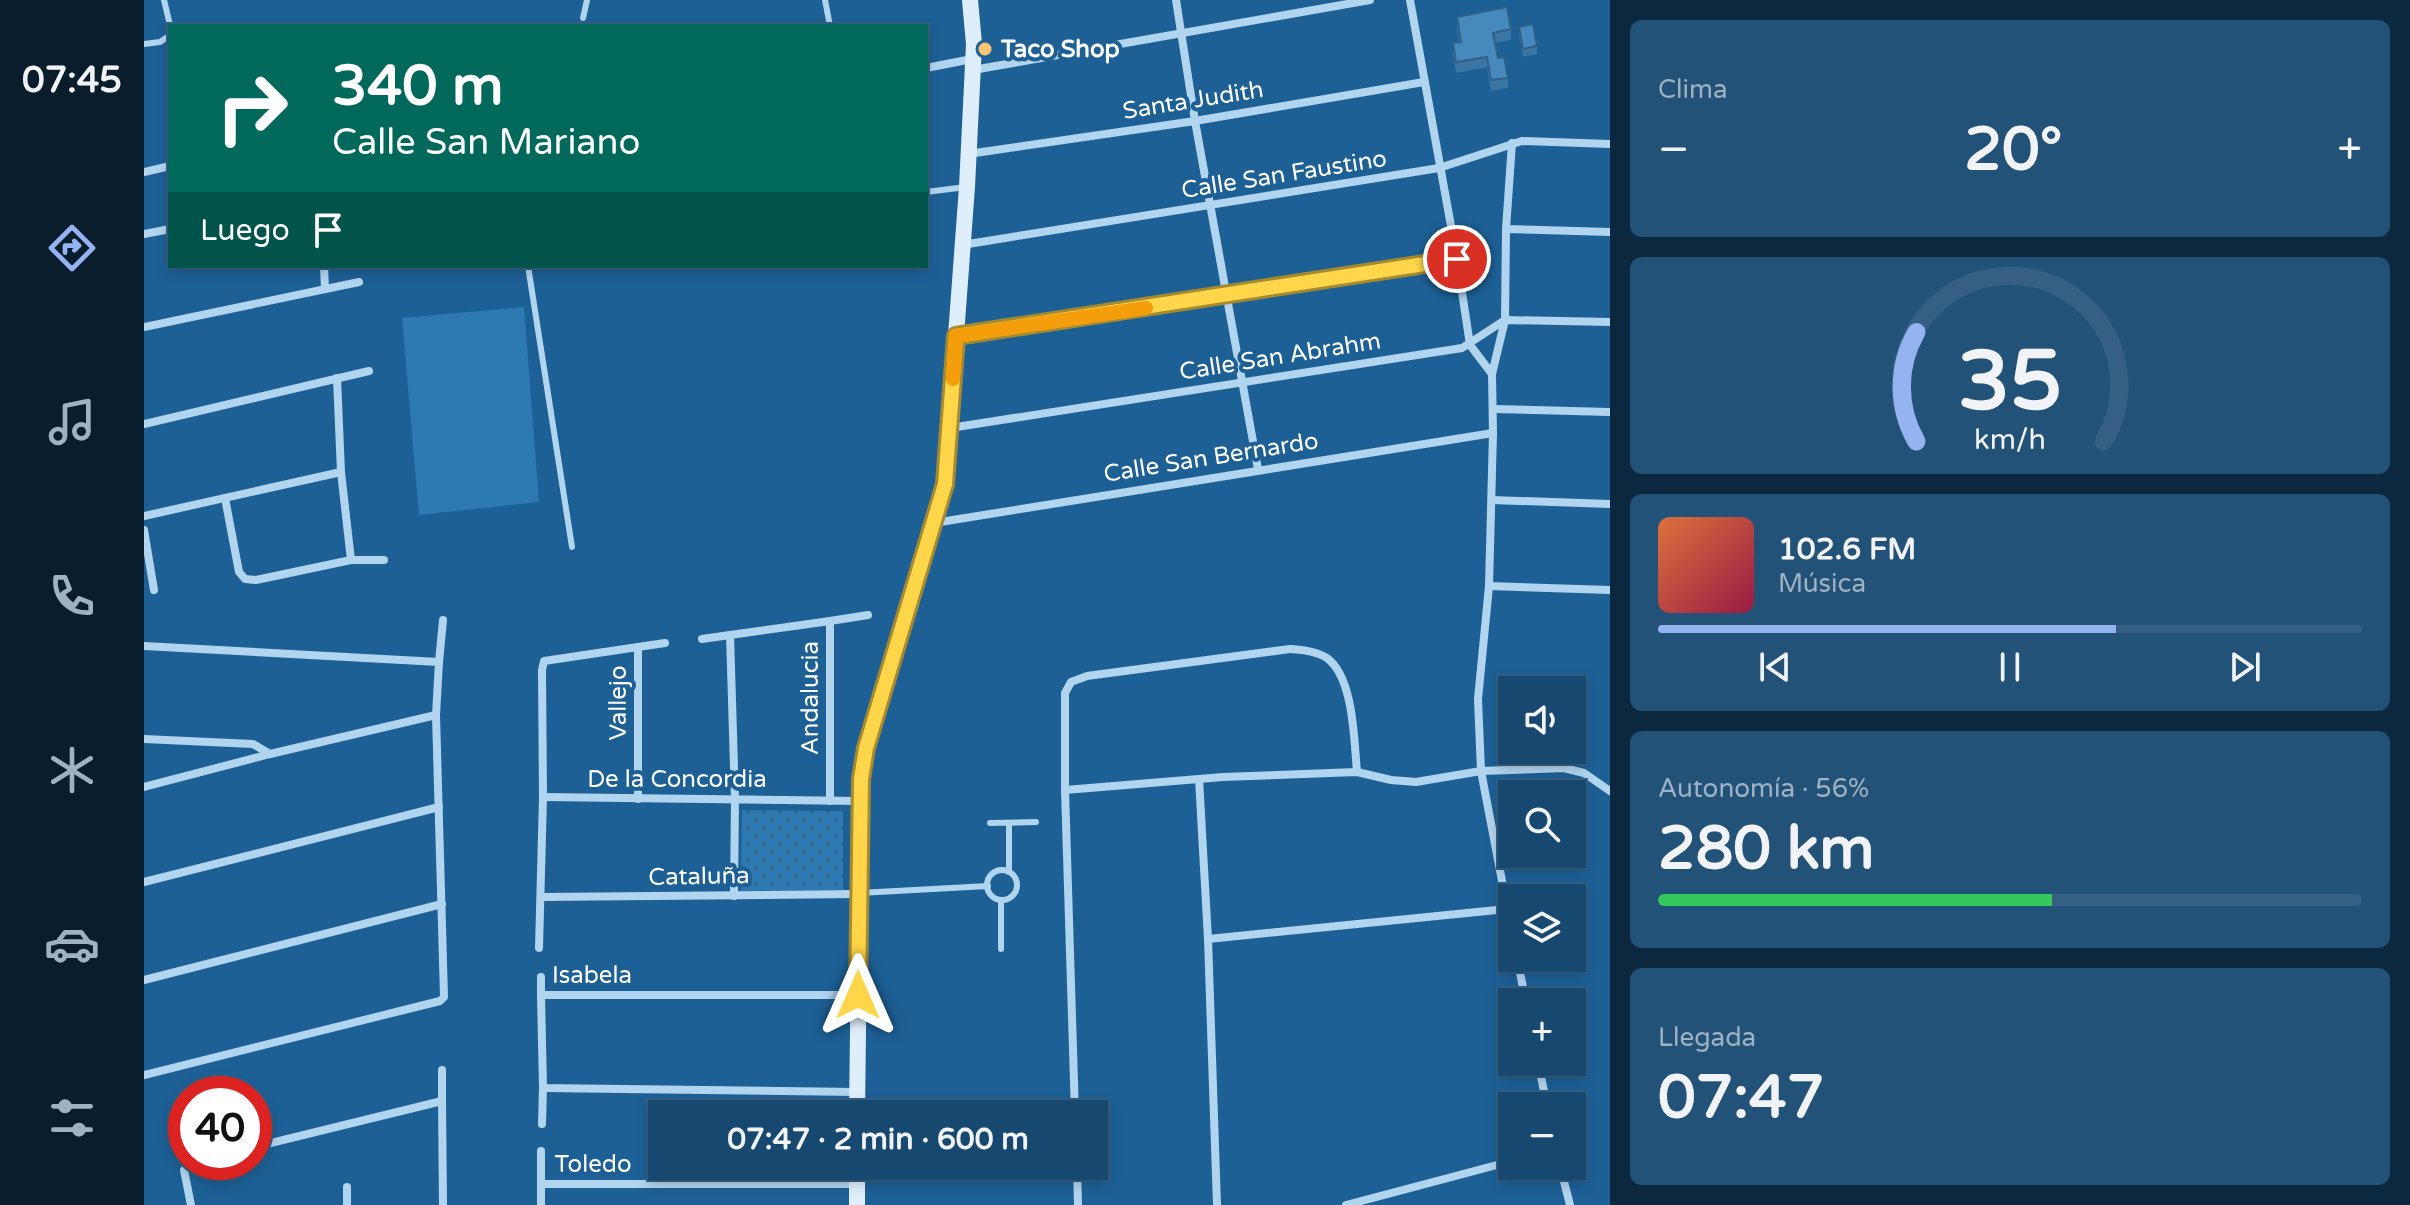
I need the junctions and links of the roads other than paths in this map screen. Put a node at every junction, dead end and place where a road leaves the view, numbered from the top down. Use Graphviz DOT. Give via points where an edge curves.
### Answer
graph roads {
  1 [pos="164,0"];
  2 [pos="587,0"];
  3 [pos="825,0"];
  4 [pos="970,0"];
  5 [pos="1176,0"];
  6 [pos="1370,0"];
  7 [pos="1410,0"];
  8 [pos="583,18"];
  9 [pos="170,24"];
  10 [pos="830,24"];
  11 [pos="1181,34"];
  12 [pos="168,37"];
  13 [pos="144,44"];
  14 [pos="973,65"];
  15 [pos="928,68"];
  16 [pos="1424,82"];
  17 [pos="1195,121"];
  18 [pos="1512,143"];
  19 [pos="1610,144"];
  20 [pos="967,154"];
  21 [pos="168,166"];
  22 [pos="1439,168"];
  23 [pos="144,172"];
  24 [pos="967,187"];
  25 [pos="928,192"];
  26 [pos="1211,207"];
  27 [pos="168,229"];
  28 [pos="1506,229"];
  29 [pos="1610,232"];
  30 [pos="144,234"];
  31 [pos="962,245"];
  32 [pos="1457,259"];
  33 [pos="324,268"];
  34 [pos="528,268"];
  35 [pos="359,282"];
  36 [pos="325,289"];
  37 [pos="1227,296"];
  38 [pos="1505,320"];
  39 [pos="1610,322"];
  40 [pos="144,327"];
  41 [pos="956,336"];
  42 [pos="1470,345"];
  43 [pos="369,371"];
  44 [pos="1492,374"];
  45 [pos="337,378"];
  46 [pos="1242,383"];
  47 [pos="1493,409"];
  48 [pos="1610,412"];
  49 [pos="144,424"];
  50 [pos="950,428"];
  51 [pos="1493,433"];
  52 [pos="1258,469"];
  53 [pos="341,472"];
  54 [pos="225,498"];
  55 [pos="1492,500"];
  56 [pos="1610,504"];
  57 [pos="144,516"];
  58 [pos="934,523"];
  59 [pos="144,530"];
  60 [pos="572,547"];
  61 [pos="351,560"];
  62 [pos="384,560"];
  63 [pos="1489,586"];
  64 [pos="154,590"];
  65 [pos="1610,590"];
  66 [pos="868,615"];
  67 [pos="443,620"];
  68 [pos="830,621"];
  69 [pos="730,635"];
  70 [pos="702,639"];
  71 [pos="665,643"];
  72 [pos="144,646"];
  73 [pos="638,647"];
  74 [pos="439,662"];
  75 [pos="436,715"];
  76 [pos="144,739"];
  77 [pos="270,754"];
  78 [pos="1481,771"];
  79 [pos="1357,772"];
  80 [pos="1199,779"];
  81 [pos="144,787"];
  82 [pos="1065,790"];
  83 [pos="1610,791"];
  84 [pos="543,797"];
  85 [pos="638,799"];
  86 [pos="735,799"];
  87 [pos="830,801"];
  88 [pos="859,801"];
  89 [pos="439,807"];
  90 [pos="1036,822"];
  91 [pos="990,823"];
  92 [pos="1009,823"];
  93 [pos="1009,872"];
  94 [pos="144,882"];
  95 [pos="1502,884"];
  96 [pos="988,886"];
  97 [pos="858,894"];
  98 [pos="734,896"];
  99 [pos="541,897"];
  100 [pos="1001,900"];
  101 [pos="442,904"];
  102 [pos="1498,910"];
  103 [pos="1208,939"];
  104 [pos="539,948"];
  105 [pos="1001,949"];
  106 [pos="541,977"];
  107 [pos="144,980"];
  108 [pos="541,995"];
  109 [pos="858,995"];
  110 [pos="442,1070"];
  111 [pos="144,1075"];
  112 [pos="543,1088"];
  113 [pos="857,1092"];
  114 [pos="857,1100"];
  115 [pos="1075,1100"];
  116 [pos="442,1101"];
  117 [pos="542,1124"];
  118 [pos="272,1143"];
  119 [pos="541,1151"];
  120 [pos="1498,1165"];
  121 [pos="186,1180"];
  122 [pos="857,1180"];
  123 [pos="1077,1180"];
  124 [pos="1564,1180"];
  125 [pos="541,1184"];
  126 [pos="857,1184"];
  127 [pos="347,1187"];
  128 [pos="191,1205"];
  129 [pos="347,1205"];
  130 [pos="443,1205"];
  131 [pos="541,1205"];
  132 [pos="857,1205"];
  133 [pos="1078,1205"];
  134 [pos="1217,1205"];
  135 [pos="1346,1205"];
  136 [pos="1570,1205"];
  1 -- 9 [label="lane"];
  2 -- 8 [label="lane"];
  3 -- 10 [label="lane"];
  4 -- 14 [label="street"];
  5 -- 11 [label="street"];
  6 -- 11 [label="street"];
  7 -- 16 [label="street"];
  11 -- 14 [label="street"];
  11 -- 17 [label="street"];
  12 -- 13 [label="lane"];
  14 -- 15 [label="street"];
  14 -- 20 [label="street"];
  16 -- 17 [label="street, Santa Judith"];
  16 -- 22 [label="street"];
  17 -- 20 [label="street, Santa Judith"];
  17 -- 26 [label="street"];
  18 -- 19 [label="street, Calle San Faustino"];
  18 -- 22 [label="street, Calle San Faustino"];
  18 -- 28 [label="street"];
  20 -- 24 [label="street"];
  21 -- 23 [label="street"];
  22 -- 26 [label="street, Calle San Faustino"];
  22 -- 32 [label="street"];
  24 -- 25 [label="lane"];
  24 -- 31 [label="street"];
  26 -- 31 [label="street, Calle San Faustino"];
  26 -- 37 [label="street"];
  27 -- 30 [label="street"];
  28 -- 29 [label="street"];
  28 -- 38 [label="street"];
  31 -- 41 [label="street"];
  32 -- 37 [label="street"];
  32 -- 42 [label="street"];
  33 -- 36 [label="street"];
  34 -- 60 [label="lane"];
  35 -- 36 [label="street"];
  36 -- 40 [label="street"];
  37 -- 41 [label="street"];
  37 -- 46 [label="street"];
  38 -- 39 [label="street"];
  38 -- 42 [label="street, Calle San Abrahm"];
  38 -- 44 [label="street"];
  41 -- 50 [label="street"];
  42 -- 44 [label="street"];
  42 -- 46 [label="street, Calle San Abrahm"];
  43 -- 45 [label="street"];
  44 -- 47 [label="street"];
  45 -- 49 [label="street"];
  45 -- 53 [label="street"];
  46 -- 50 [label="street, Calle San Abrahm"];
  46 -- 52 [label="street"];
  47 -- 48 [label="street"];
  47 -- 51 [label="street"];
  50 -- 58 [label="street" via="945,484"];
  51 -- 52 [label="street, Calle San Bernardo"];
  51 -- 55 [label="street"];
  52 -- 58 [label="street, Calle San Bernardo"];
  53 -- 54 [label="street"];
  53 -- 61 [label="street"];
  54 -- 57 [label="street"];
  54 -- 61 [label="street" via="239,572 245,579"];
  55 -- 56 [label="street"];
  55 -- 63 [label="street"];
  58 -- 88 [label="street" via="866,748"];
  59 -- 64 [label="street"];
  61 -- 62 [label="street"];
  63 -- 65 [label="street"];
  63 -- 78 [label="street" via="1478,699"];
  66 -- 68 [label="street"];
  67 -- 74 [label="street"];
  68 -- 69 [label="street, Andalucia"];
  68 -- 87 [label="street, Andalucia"];
  69 -- 70 [label="street, Andalucia"];
  69 -- 86 [label="street"];
  71 -- 73 [label="street"];
  72 -- 74 [label="street"];
  73 -- 84 [label="street, Vallejo" via="551,658 543,664"];
  73 -- 85 [label="street, Vallejo"];
  74 -- 75 [label="street"];
  75 -- 77 [label="street"];
  75 -- 89 [label="street"];
  76 -- 77 [label="street" via="253,744"];
  77 -- 81 [label="street"];
  78 -- 79 [label="street" via="1416,782"];
  78 -- 83 [label="street" via="1564,768 1584,773"];
  78 -- 95 [label="street"];
  79 -- 80 [label="street"];
  79 -- 82 [label="street" via="1348,694 1338,671 1326,658 1290,649 1071,682 1065,693"];
  80 -- 82 [label="street"];
  80 -- 103 [label="street"];
  82 -- 115 [label="street"];
  84 -- 85 [label="street, De la Concordia"];
  84 -- 99 [label="street"];
  85 -- 86 [label="street, De la Concordia"];
  86 -- 87 [label="street, De la Concordia"];
  86 -- 98 [label="street"];
  87 -- 88 [label="street, De la Concordia"];
  88 -- 97 [label="street"];
  89 -- 94 [label="street"];
  89 -- 101 [label="street"];
  90 -- 92 [label="lane"];
  91 -- 92 [label="lane"];
  92 -- 93 [label="lane"];
  93 -- 96 [label="lane" via="994,873"];
  93 -- 100 [label="lane" via="1017,889"];
  96 -- 97 [label="lane"];
  96 -- 100 [label="lane"];
  97 -- 98 [label="street, Cataluña"];
  97 -- 109 [label="street"];
  98 -- 99 [label="street, Cataluña"];
  99 -- 104 [label="street"];
  100 -- 105 [label="lane"];
  101 -- 107 [label="street"];
  101 -- 111 [label="street" via="442,1000"];
  102 -- 103 [label="street"];
  103 -- 134 [label="street"];
  106 -- 108 [label="street"];
  108 -- 109 [label="street, Isabela"];
  108 -- 112 [label="street, Isabela"];
  109 -- 113 [label="street"];
  110 -- 116 [label="street"];
  112 -- 113 [label="street"];
  112 -- 117 [label="street, Isabela"];
  113 -- 114 [label="street"];
  116 -- 118 [label="street"];
  116 -- 130 [label="street"];
  119 -- 125 [label="street"];
  120 -- 135 [label="street"];
  121 -- 128 [label="street"];
  122 -- 126 [label="street"];
  123 -- 133 [label="street"];
  124 -- 136 [label="street"];
  125 -- 126 [label="street, Toledo"];
  125 -- 131 [label="street, Toledo"];
  126 -- 132 [label="street"];
  127 -- 129 [label="street"];
}
